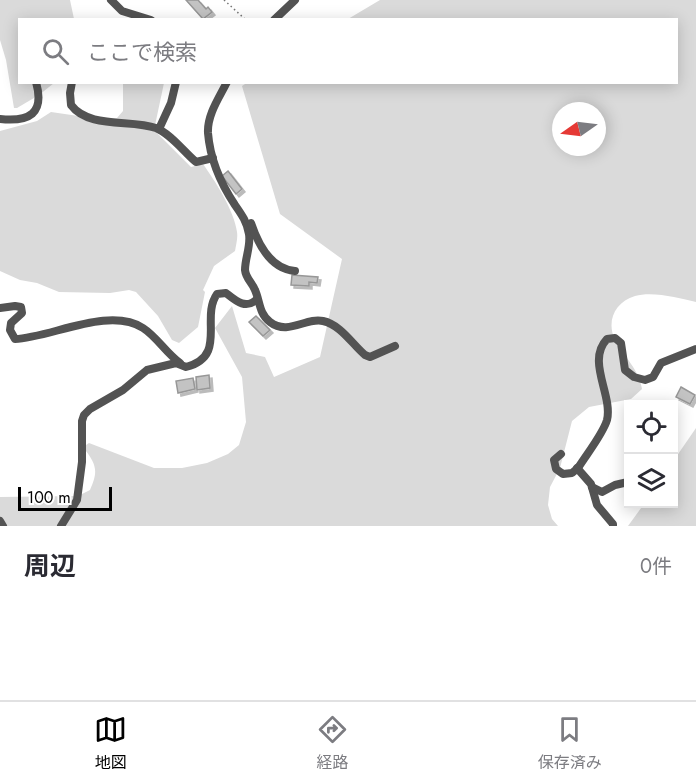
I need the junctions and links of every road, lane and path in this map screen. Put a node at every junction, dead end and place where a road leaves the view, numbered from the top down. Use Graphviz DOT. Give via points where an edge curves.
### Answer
graph roads {
  1 [pos="111,0"];
  2 [pos="224,0"];
  3 [pos="295,0"];
  4 [pos="145,18"];
  5 [pos="244,18"];
  6 [pos="276,18"];
  7 [pos="36,84"];
  8 [pos="72,84"];
  9 [pos="176,84"];
  10 [pos="226,84"];
  11 [pos="0,119"];
  12 [pos="159,129"];
  13 [pos="213,158"];
  14 [pos="245,220"];
  15 [pos="295,271"];
  16 [pos="257,299"];
  17 [pos="0,308"];
  18 [pos="394,346"];
  19 [pos="696,349"];
  20 [pos="183,366"];
  21 [pos="561,454"];
  22 [pos="577,468"];
  23 [pos="624,483"];
  24 [pos="592,486"];
  25 [pos="0,521"];
  26 [pos="3,526"];
  27 [pos="61,526"];
  28 [pos="613,526"];
  1 -- 4 [label="street" via="122,11"];
  2 -- 5 [label="path"];
  3 -- 6 [label="street"];
  7 -- 11 [label="street" via="38,107 30,117"];
  8 -- 12 [label="street" via="71,105 76,111 103,121"];
  9 -- 12 [label="street"];
  10 -- 13 [label="street" via="209,120"];
  12 -- 13 [label="street" via="196,162"];
  13 -- 14 [label="street"];
  14 -- 15 [label="street" via="250,222 267,256 283,268"];
  14 -- 16 [label="street" via="249,241 245,270"];
  16 -- 18 [label="street" via="272,324 296,327 314,321 327,322 370,357"];
  16 -- 20 [label="street" via="247,305 223,292 216,296 208,351 200,362"];
  17 -- 20 [label="street" via="21,307 22,313 11,323 15,339 85,323 135,324 150,333"];
  19 -- 22 [label="street" via="661,363 653,377 645,380 626,370 620,340 606,340 600,364 607,418"];
  20 -- 27 [label="street" via="176,363 147,370 84,415 77,500"];
  21 -- 22 [label="street" via="554,460 559,472 569,474"];
  22 -- 24 [label="street"];
  23 -- 24 [label="street" via="602,492"];
  24 -- 28 [label="street" via="596,502"];
  25 -- 26 [label="street"];
}
